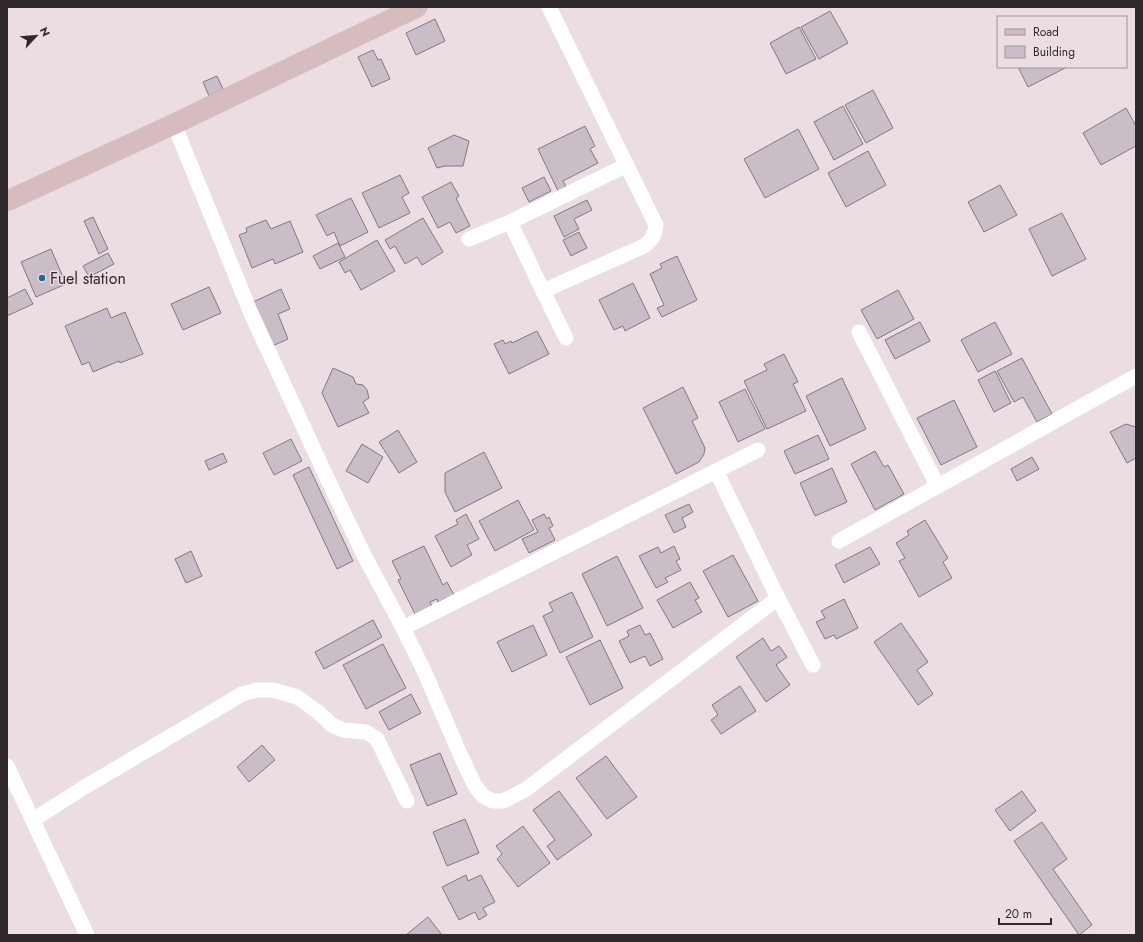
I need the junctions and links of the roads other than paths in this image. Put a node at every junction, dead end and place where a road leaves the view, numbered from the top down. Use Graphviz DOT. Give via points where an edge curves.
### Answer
graph roads {
  1 [pos="416,7"];
  2 [pos="549,7"];
  3 [pos="174,124"];
  4 [pos="627,165"];
  5 [pos="7,201"];
  6 [pos="510,222"];
  7 [pos="469,239"];
  8 [pos="544,292"];
  9 [pos="859,332"];
  10 [pos="566,338"];
  11 [pos="1136,376"];
  12 [pos="758,450"];
  13 [pos="716,471"];
  14 [pos="937,486"];
  15 [pos="839,541"];
  16 [pos="778,598"];
  17 [pos="403,628"];
  18 [pos="813,666"];
  19 [pos="7,766"];
  20 [pos="407,801"];
  21 [pos="33,820"];
  22 [pos="87,935"];
  1 -- 3 [label="main road"];
  2 -- 4 [label="street"];
  3 -- 5 [label="main road"];
  3 -- 17 [label="street" via="250,311 364,555"];
  4 -- 6 [label="street"];
  4 -- 8 [label="street" via="656,225 651,240 636,250"];
  6 -- 7 [label="street"];
  6 -- 8 [label="street"];
  8 -- 10 [label="street"];
  9 -- 14 [label="street"];
  11 -- 14 [label="street"];
  12 -- 13 [label="street"];
  13 -- 16 [label="street"];
  13 -- 17 [label="street"];
  14 -- 15 [label="street"];
  16 -- 17 [label="street" via="525,790 503,801 494,801 483,796 475,786 426,673"];
  16 -- 18 [label="street"];
  19 -- 21 [label="street"];
  20 -- 21 [label="street" via="376,739 366,732 343,730 332,725 297,697 273,690 257,690 242,694"];
  21 -- 22 [label="street"];
}
